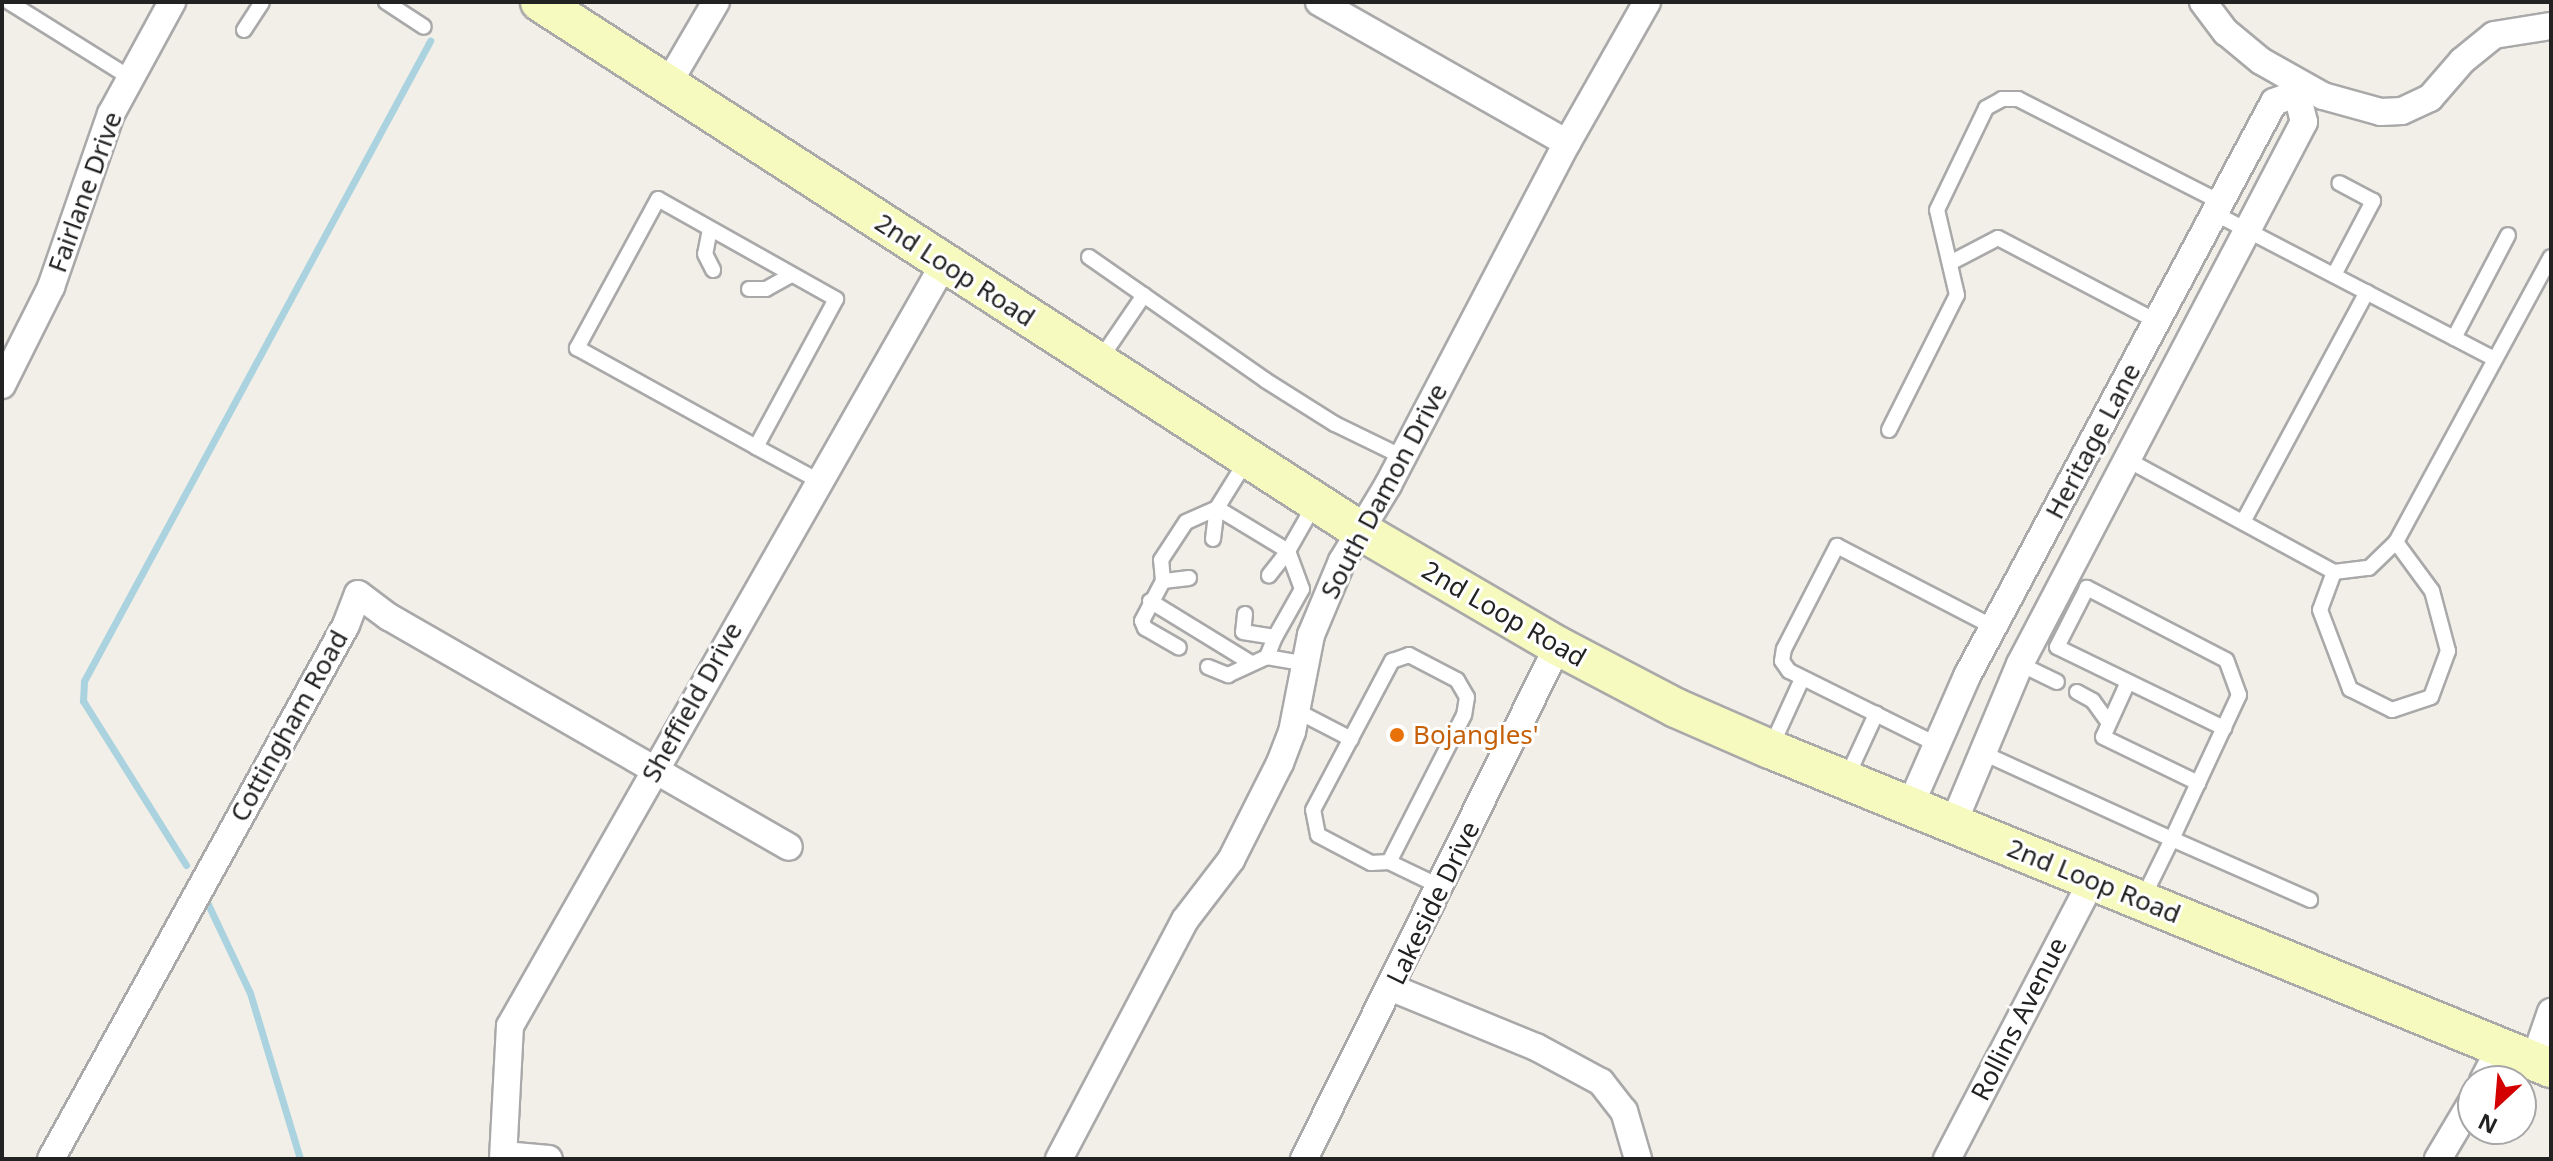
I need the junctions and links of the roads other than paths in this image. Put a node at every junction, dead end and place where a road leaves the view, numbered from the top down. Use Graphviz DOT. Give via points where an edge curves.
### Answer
graph roads {
  1 [pos="9,2"];
  2 [pos="172,2"];
  3 [pos="262,2"];
  4 [pos="386,2"];
  5 [pos="540,2"];
  6 [pos="716,2"];
  7 [pos="1319,2"];
  8 [pos="1647,2"];
  9 [pos="2203,2"];
  10 [pos="2551,26"];
  11 [pos="424,27"];
  12 [pos="244,30"];
  13 [pos="129,77"];
  14 [pos="668,84"];
  15 [pos="2299,89"];
  16 [pos="1567,143"];
  17 [pos="2339,183"];
  18 [pos="2217,208"];
  19 [pos="710,229"];
  20 [pos="2248,229"];
  21 [pos="2508,235"];
  22 [pos="1089,257"];
  23 [pos="2551,257"];
  24 [pos="1950,263"];
  25 [pos="944,264"];
  26 [pos="713,270"];
  27 [pos="791,275"];
  28 [pos="2334,275"];
  29 [pos="749,289"];
  30 [pos="2367,292"];
  31 [pos="1144,295"];
  32 [pos="2156,321"];
  33 [pos="2454,338"];
  34 [pos="2494,359"];
  35 [pos="1099,361"];
  36 [pos="2,385"];
  37 [pos="1889,430"];
  38 [pos="756,447"];
  39 [pos="1248,457"];
  40 [pos="1403,457"];
  41 [pos="2126,459"];
  42 [pos="817,480"];
  43 [pos="1316,501"];
  44 [pos="1217,508"];
  45 [pos="2243,522"];
  46 [pos="1361,531"];
  47 [pos="1213,539"];
  48 [pos="2396,542"];
  49 [pos="1288,551"];
  50 [pos="2334,572"];
  51 [pos="1269,575"];
  52 [pos="1189,578"];
  53 [pos="1163,581"];
  54 [pos="2076,582"];
  55 [pos="1150,601"];
  56 [pos="1245,614"];
  57 [pos="1993,627"];
  58 [pos="1243,632"];
  59 [pos="1275,637"];
  60 [pos="1558,646"];
  61 [pos="1179,648"];
  62 [pos="1231,652"];
  63 [pos="1267,657"];
  64 [pos="1251,663"];
  65 [pos="1306,664"];
  66 [pos="2020,664"];
  67 [pos="1208,667"];
  68 [pos="1802,679"];
  69 [pos="2057,682"];
  70 [pos="2128,682"];
  71 [pos="2077,692"];
  72 [pos="1297,711"];
  73 [pos="1876,714"];
  74 [pos="2109,723"];
  75 [pos="2224,728"];
  76 [pos="1351,739"];
  77 [pos="1936,744"];
  78 [pos="1770,749"];
  79 [pos="1983,753"];
  80 [pos="654,769"];
  81 [pos="1846,780"];
  82 [pos="2198,783"];
  83 [pos="1910,806"];
  84 [pos="1953,824"];
  85 [pos="2172,839"];
  86 [pos="789,847"];
  87 [pos="1389,862"];
  88 [pos="2092,880"];
  89 [pos="1441,887"];
  90 [pos="2142,900"];
  91 [pos="2310,900"];
  92 [pos="1392,988"];
  93 [pos="2551,1012"];
  94 [pos="2528,1059"];
  95 [pos="2457,1127"];
  96 [pos="504,1157"];
  97 [pos="51,1159"];
  98 [pos="549,1159"];
  99 [pos="1059,1159"];
  100 [pos="1304,1159"];
  101 [pos="1638,1159"];
  102 [pos="1947,1159"];
  103 [pos="2438,1159"];
  1 -- 13 [label="lane"];
  2 -- 13 [label="street, Fairlane Drive"];
  3 -- 12 [label="lane"];
  4 -- 11 [label="lane"];
  5 -- 14 [label="main road, 2nd Loop Road"];
  6 -- 14 [label="street"];
  7 -- 16 [label="street"];
  8 -- 16 [label="street, South Damon Drive"];
  9 -- 15 [label="street" via="2226,32"];
  10 -- 15 [label="street" via="2494,35 2430,98 2402,111 2361,109"];
  13 -- 36 [label="street, Fairlane Drive" via="98,145 51,287"];
  14 -- 25 [label="main road, 2nd Loop Road"];
  15 -- 18 [label="street, Heritage Lane" via="2274,102"];
  15 -- 20 [label="street, Heritage Lane" via="2304,122"];
  16 -- 40 [label="street, South Damon Drive"];
  17 -- 28 [label="lane" via="2373,201"];
  18 -- 20 [label="lane"];
  18 -- 24 [label="lane" via="2018,99 2002,99 1986,108 1941,192 1937,210"];
  18 -- 32 [label="street, Heritage Lane"];
  19 -- 26 [label="lane" via="705,254"];
  19 -- 27 [label="lane"];
  19 -- 38 [label="lane" via="658,199 577,348"];
  20 -- 28 [label="lane"];
  20 -- 41 [label="street, Heritage Lane"];
  21 -- 33 [label="lane"];
  22 -- 31 [label="lane"];
  23 -- 34 [label="lane"];
  24 -- 32 [label="lane" via="1998,238"];
  24 -- 37 [label="lane" via="1957,295"];
  25 -- 35 [label="main road, 2nd Loop Road"];
  25 -- 42 [label="street, Sheffield Drive"];
  27 -- 29 [label="lane" via="766,289"];
  27 -- 38 [label="lane" via="836,299"];
  28 -- 30 [label="lane"];
  30 -- 33 [label="lane"];
  30 -- 45 [label="lane"];
  31 -- 35 [label="lane"];
  31 -- 40 [label="lane" via="1335,424"];
  32 -- 57 [label="street, Heritage Lane"];
  33 -- 34 [label="lane"];
  34 -- 48 [label="lane"];
  35 -- 39 [label="main road, 2nd Loop Road"];
  38 -- 42 [label="lane"];
  39 -- 43 [label="main road, 2nd Loop Road"];
  39 -- 44 [label="lane"];
  40 -- 46 [label="street, South Damon Drive"];
  41 -- 45 [label="lane"];
  41 -- 54 [label="street, Heritage Lane"];
  42 -- 80 [label="street, Sheffield Drive"];
  43 -- 46 [label="main road, 2nd Loop Road"];
  43 -- 49 [label="lane"];
  44 -- 47 [label="lane"];
  44 -- 49 [label="lane"];
  44 -- 53 [label="lane" via="1186,522 1161,560"];
  45 -- 50 [label="lane"];
  46 -- 60 [label="main road, 2nd Loop Road"];
  46 -- 65 [label="street, South Damon Drive" via="1325,599"];
  48 -- 50 [label="lane" via="2369,568"];
  48 -- 50 [label="lane" via="2432,591 2448,651 2431,697 2392,710 2350,689 2320,610"];
  49 -- 51 [label="lane"];
  49 -- 59 [label="lane" via="1302,589"];
  52 -- 53 [label="lane"];
  53 -- 55 [label="lane"];
  54 -- 66 [label="street, Heritage Lane"];
  54 -- 70 [label="lane" via="2057,647"];
  54 -- 75 [label="lane" via="2226,660 2239,695"];
  55 -- 61 [label="lane" via="1145,628"];
  55 -- 62 [label="lane"];
  56 -- 58 [label="lane"];
  57 -- 68 [label="lane" via="1837,546 1784,649 1782,661"];
  57 -- 77 [label="street, Heritage Lane"];
  58 -- 59 [label="lane"];
  58 -- 62 [label="lane"];
  59 -- 63 [label="lane"];
  60 -- 78 [label="main road, 2nd Loop Road"];
  60 -- 89 [label="street, Lakeside Drive"];
  62 -- 64 [label="lane"];
  63 -- 64 [label="lane"];
  63 -- 65 [label="lane"];
  64 -- 67 [label="lane" via="1228,675"];
  65 -- 72 [label="street, South Damon Drive"];
  66 -- 69 [label="lane"];
  66 -- 79 [label="street, Heritage Lane"];
  68 -- 73 [label="lane"];
  68 -- 78 [label="lane"];
  70 -- 74 [label="lane"];
  70 -- 75 [label="lane"];
  71 -- 74 [label="lane" via="2093,701"];
  72 -- 76 [label="lane"];
  72 -- 99 [label="street, South Damon Drive" via="1253,819 1231,860 1185,920"];
  73 -- 77 [label="lane"];
  73 -- 81 [label="lane"];
  74 -- 82 [label="lane" via="2103,737"];
  75 -- 82 [label="lane"];
  76 -- 87 [label="lane" via="1313,810 1318,835 1371,863"];
  76 -- 87 [label="lane" via="1392,661 1409,655 1457,680 1467,697 1464,715"];
  77 -- 83 [label="street, Heritage Lane"];
  78 -- 81 [label="main road, 2nd Loop Road"];
  79 -- 84 [label="street, Heritage Lane"];
  79 -- 85 [label="lane"];
  80 -- 86 [label="street"];
  80 -- 96 [label="street, Sheffield Drive" via="510,1026"];
  80 -- 97 [label="street, Cottingham Road" via="389,617 358,594 346,625"];
  81 -- 83 [label="main road, 2nd Loop Road"];
  82 -- 85 [label="lane"];
  83 -- 84 [label="main road, 2nd Loop Road"];
  84 -- 88 [label="main road, 2nd Loop Road"];
  85 -- 90 [label="lane"];
  85 -- 91 [label="lane"];
  87 -- 89 [label="lane"];
  88 -- 90 [label="main road, 2nd Loop Road"];
  88 -- 102 [label="street, Rollins Avenue"];
  89 -- 92 [label="street, Lakeside Drive"];
  90 -- 94 [label="main road, 2nd Loop Road"];
  92 -- 100 [label="street, Lakeside Drive"];
  92 -- 101 [label="street" via="1536,1047 1601,1082 1624,1111"];
  93 -- 94 [label="street"];
  95 -- 103 [label="street"];
  96 -- 98 [label="street"];
}
